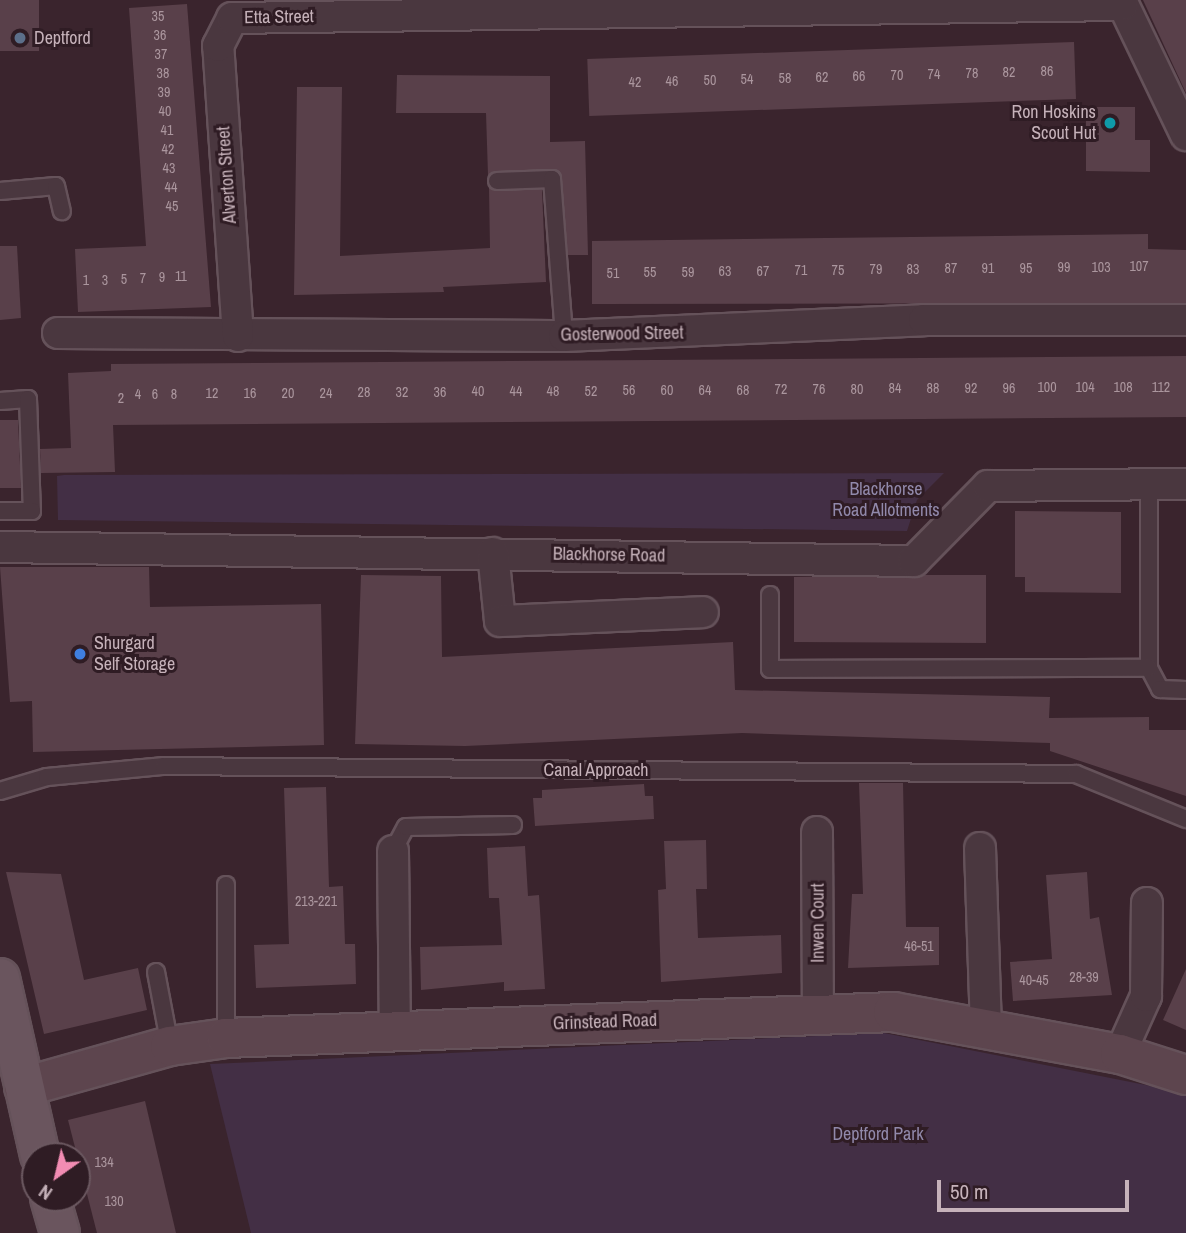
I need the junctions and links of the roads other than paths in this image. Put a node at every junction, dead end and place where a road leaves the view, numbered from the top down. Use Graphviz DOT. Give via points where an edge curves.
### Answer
graph roads {
  1 [pos="1122,2"];
  2 [pos="232,18"];
  3 [pos="1186,135"];
  4 [pos="497,181"];
  5 [pos="0,191"];
  6 [pos="62,211"];
  7 [pos="1186,320"];
  8 [pos="58,333"];
  9 [pos="238,336"];
  10 [pos="564,336"];
  11 [pos="0,401"];
  12 [pos="1149,484"];
  13 [pos="1186,484"];
  14 [pos="0,511"];
  15 [pos="0,547"];
  16 [pos="492,553"];
  17 [pos="770,595"];
  18 [pos="703,612"];
  19 [pos="1149,668"];
  20 [pos="1186,691"];
  21 [pos="0,791"];
  22 [pos="1186,819"];
  23 [pos="513,825"];
  24 [pos="817,832"];
  25 [pos="980,848"];
  26 [pos="393,851"];
  27 [pos="226,885"];
  28 [pos="1147,903"];
  29 [pos="156,972"];
  30 [pos="0,978"];
  31 [pos="818,1014"];
  32 [pos="986,1028"];
  33 [pos="395,1030"];
  34 [pos="226,1038"];
  35 [pos="170,1046"];
  36 [pos="1119,1054"];
  37 [pos="1186,1074"];
  38 [pos="23,1087"];
  39 [pos="37,1142"];
  40 [pos="54,1212"];
  41 [pos="60,1233"];
  1 -- 2 [label="street, Etta Street"];
  1 -- 3 [label="street"];
  2 -- 9 [label="street, Alverton Street" via="218,46"];
  4 -- 10 [label="lane" via="552,179"];
  5 -- 6 [label="lane" via="56,187"];
  7 -- 10 [label="street, Gosterwood Street" via="924,320"];
  8 -- 9 [label="street, Gosterwood Street"];
  9 -- 10 [label="street, Gosterwood Street"];
  11 -- 14 [label="lane" via="28,399 32,511"];
  12 -- 13 [label="street, Blackhorse Road"];
  12 -- 16 [label="street, Blackhorse Road" via="988,486 914,561"];
  12 -- 19 [label="lane"];
  15 -- 16 [label="street, Blackhorse Road"];
  16 -- 18 [label="street" via="500,621"];
  17 -- 19 [label="lane" via="771,669"];
  19 -- 20 [label="lane" via="1160,689"];
  21 -- 22 [label="lane, Canal Approach" via="47,777 164,766 1076,774"];
  23 -- 26 [label="lane" via="406,827"];
  24 -- 31 [label="street, Inwen Court"];
  25 -- 32 [label="street"];
  26 -- 33 [label="street"];
  27 -- 34 [label="lane"];
  28 -- 36 [label="street" via="1146,996"];
  29 -- 35 [label="lane"];
  30 -- 38 [label="main road"];
  31 -- 32 [label="street, Grinstead Road" via="893,1012"];
  31 -- 33 [label="street, Grinstead Road"];
  32 -- 36 [label="street, Grinstead Road"];
  33 -- 34 [label="street, Grinstead Road"];
  34 -- 35 [label="street, Grinstead Road"];
  35 -- 38 [label="street, Grinstead Road"];
  36 -- 37 [label="street, Grinstead Road"];
  38 -- 39 [label="main road"];
  40 -- 41 [label="main road"];
}
